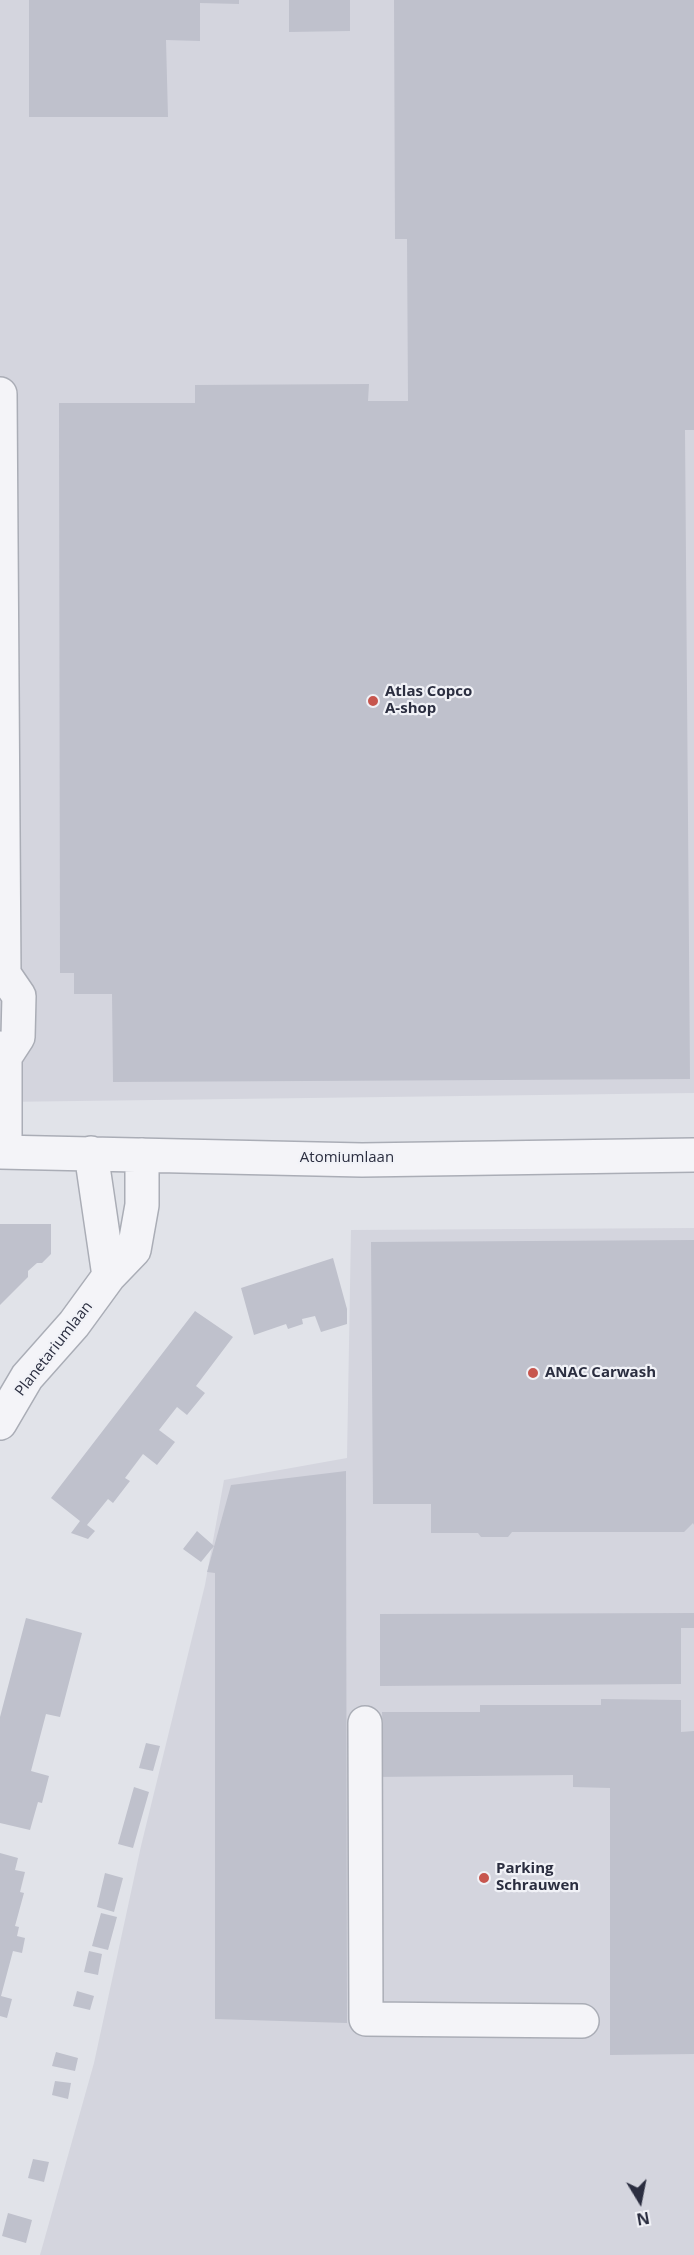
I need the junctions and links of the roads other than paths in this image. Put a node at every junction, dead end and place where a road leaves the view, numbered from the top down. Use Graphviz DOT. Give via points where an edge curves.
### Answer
graph roads {
  1 [pos="0,394"];
  2 [pos="1,570"];
  3 [pos="2,977"];
  4 [pos="3,1052"];
  5 [pos="3,1152"];
  6 [pos="91,1153"];
  7 [pos="142,1155"];
  8 [pos="694,1155"];
  9 [pos="110,1276"];
  10 [pos="0,1423"];
  11 [pos="365,1723"];
  12 [pos="582,2021"];
  1 -- 2 [label="street"];
  2 -- 3 [label="street"];
  3 -- 4 [label="street" via="19,996 18,1038"];
  4 -- 5 [label="street"];
  5 -- 6 [label="street, Atomiumlaan"];
  6 -- 7 [label="street, Atomiumlaan"];
  6 -- 9 [label="street"];
  7 -- 8 [label="street, Atomiumlaan" via="362,1160"];
  7 -- 9 [label="street, Planetariumlaan" via="142,1205 134,1250"];
  9 -- 10 [label="street, Planetariumlaan" via="27,1377"];
  11 -- 12 [label="street" via="366,2019"];
}
